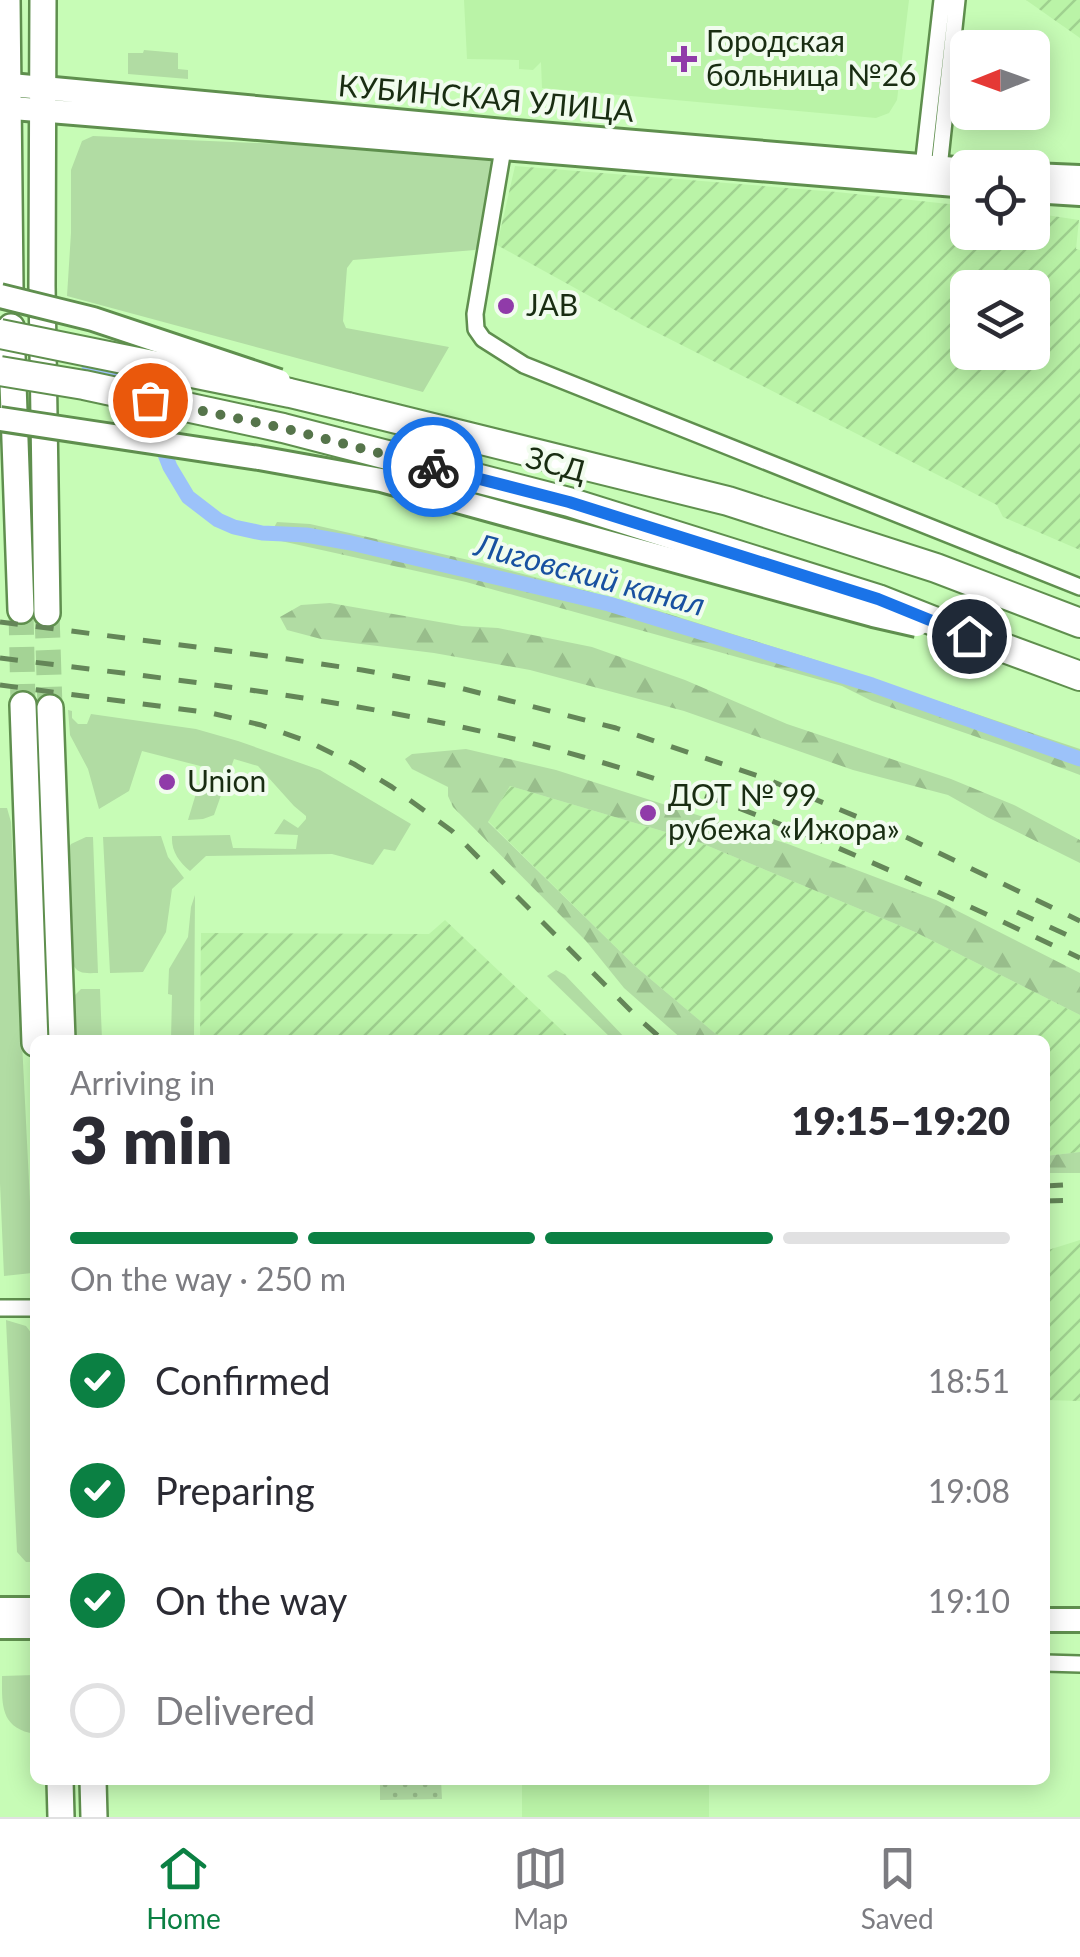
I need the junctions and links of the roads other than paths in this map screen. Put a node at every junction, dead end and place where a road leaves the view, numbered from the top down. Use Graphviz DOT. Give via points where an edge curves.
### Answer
graph roads {
  1 [pos="8,0"];
  2 [pos="43,0"];
  3 [pos="942,0"];
  4 [pos="958,0"];
  5 [pos="4,96"];
  6 [pos="42,99"];
  7 [pos="502,149"];
  8 [pos="950,171"];
  9 [pos="931,173"];
  10 [pos="1050,176"];
  11 [pos="1080,178"];
  12 [pos="950,180"];
  13 [pos="1050,192"];
  14 [pos="1080,194"];
  15 [pos="5,292"];
  16 [pos="5,331"];
  17 [pos="0,371"];
  18 [pos="348,407"];
  19 [pos="0,420"];
  20 [pos="1080,587"];
  21 [pos="21,610"];
  22 [pos="47,613"];
  23 [pos="1080,623"];
  24 [pos="969,636"];
  25 [pos="1080,676"];
  26 [pos="23,705"];
  27 [pos="50,708"];
  28 [pos="35,1035"];
  29 [pos="62,1035"];
  30 [pos="0,1308"];
  31 [pos="30,1308"];
  32 [pos="1050,1604"];
  33 [pos="1080,1604"];
  34 [pos="30,1609"];
  35 [pos="0,1610"];
  36 [pos="1050,1620"];
  37 [pos="1080,1620"];
  38 [pos="0,1627"];
  39 [pos="30,1627"];
  40 [pos="1050,1663"];
  41 [pos="1080,1664"];
  42 [pos="60,1785"];
  43 [pos="93,1785"];
  44 [pos="60,1815"];
  45 [pos="94,1817"];
  1 -- 5 [label="main road"];
  2 -- 6 [label="main road"];
  3 -- 9 [label="street"];
  4 -- 9 [label="street"];
  5 -- 6 [label="main road, КУБИНСКАЯ УЛИЦА"];
  5 -- 15 [label="main road"];
  6 -- 7 [label="main road, КУБИНСКАЯ УЛИЦА"];
  6 -- 9 [label="main road, КУБИНСКАЯ УЛИЦА" via="504,131"];
  6 -- 22 [label="main road"];
  7 -- 9 [label="main road, КУБИНСКАЯ УЛИЦА"];
  7 -- 20 [label="street" via="475,314 483,339 524,365"];
  8 -- 9 [label="main road, КУБИНСКАЯ УЛИЦА"];
  9 -- 12 [label="main road, КУБИНСКАЯ УЛИЦА"];
  10 -- 11 [label="main road"];
  13 -- 14 [label="main road"];
  15 -- 18 [label="main road, bridge"];
  16 -- 17 [label="main road"];
  16 -- 18 [label="highway, ЗСД, bridge"];
  16 -- 21 [label="main road"];
  17 -- 24 [label="highway, ЗСД, bridge" via="283,428 569,502 878,599"];
  18 -- 23 [label="highway, ЗСД" via="728,501"];
  19 -- 24 [label="main road, bridge" via="381,480"];
  24 -- 25 [label="highway, ЗСД"];
  26 -- 28 [label="main road"];
  27 -- 29 [label="main road"];
  30 -- 31 [label="street"];
  32 -- 33 [label="main road"];
  34 -- 35 [label="main road"];
  36 -- 37 [label="main road"];
  38 -- 39 [label="main road"];
  40 -- 41 [label="street"];
  42 -- 44 [label="main road"];
  43 -- 45 [label="main road"];
}
